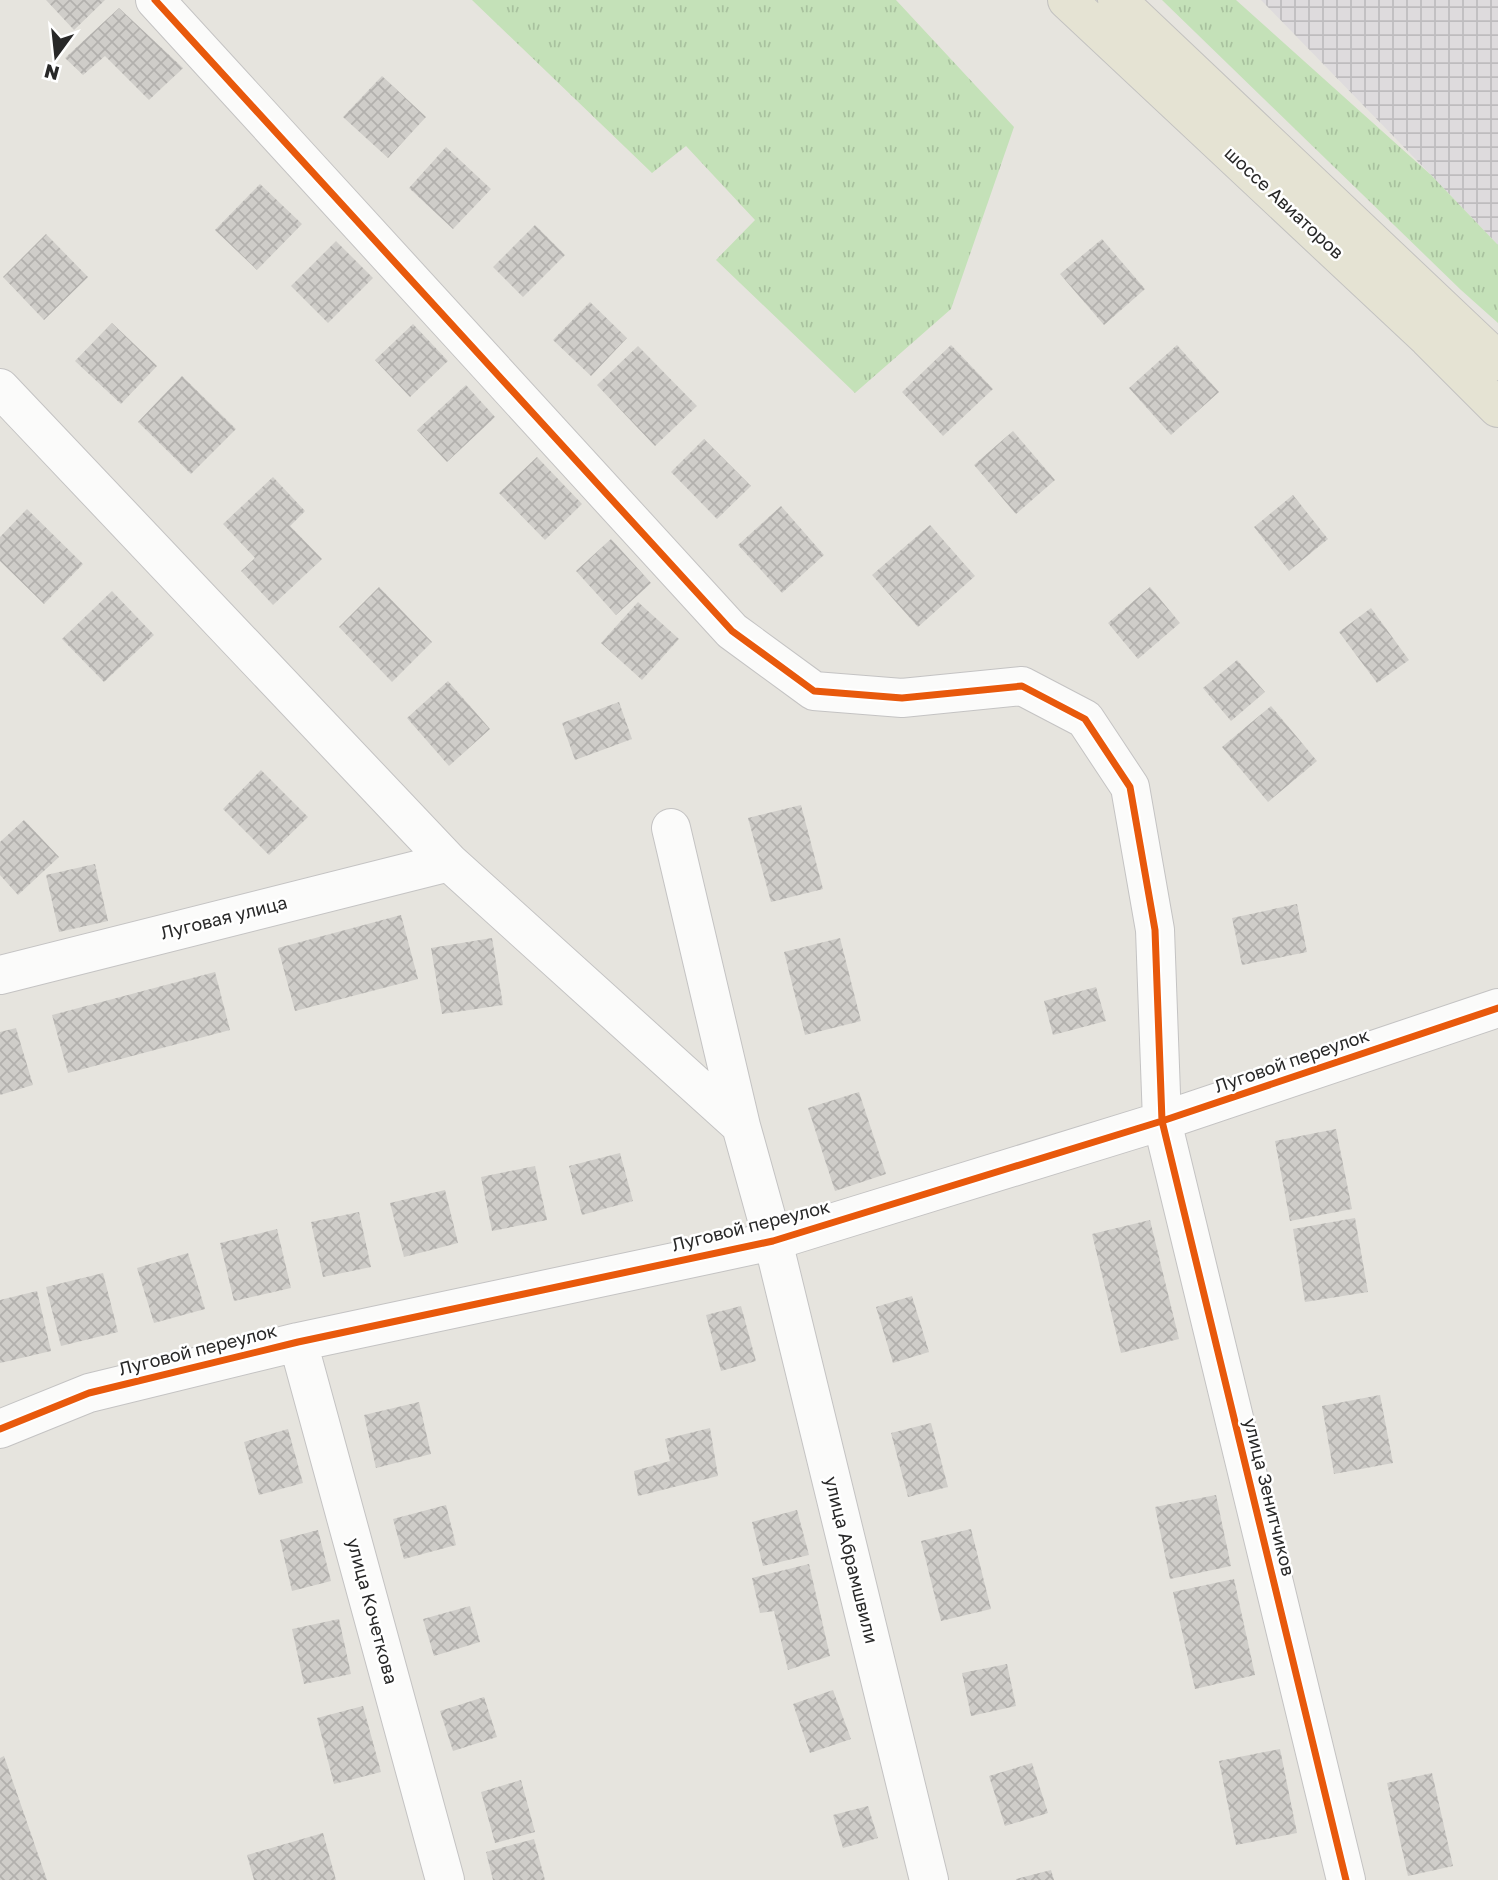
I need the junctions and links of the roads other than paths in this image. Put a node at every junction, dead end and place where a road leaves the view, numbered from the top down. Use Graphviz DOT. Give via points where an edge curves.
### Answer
graph roads {
  1 [pos="155,0"];
  2 [pos="1067,0"];
  3 [pos="1117,0"];
  4 [pos="1498,361"];
  5 [pos="0,388"];
  6 [pos="1498,408"];
  7 [pos="671,828"];
  8 [pos="449,862"];
  9 [pos="0,975"];
  10 [pos="1498,1009"];
  11 [pos="1162,1121"];
  12 [pos="741,1126"];
  13 [pos="773,1241"];
  14 [pos="298,1342"];
  15 [pos="0,1429"];
  16 [pos="445,1880"];
  17 [pos="929,1880"];
  18 [pos="1346,1880"];
  1 -- 11 [label="street, улица Зенитчиков" via="732,631 814,691 902,698 1022,686 1085,719 1130,787 1155,930"];
  2 -- 6 [label="main road, шоссе Авиаторов"];
  3 -- 4 [label="main road, шоссе Авиаторов"];
  5 -- 8 [label="street"];
  7 -- 12 [label="street, улица Абрамшвили"];
  8 -- 9 [label="street, Луговая улица"];
  8 -- 12 [label="street"];
  10 -- 11 [label="street, Луговой переулок"];
  11 -- 13 [label="street, Луговой переулок"];
  11 -- 18 [label="street, улица Зенитчиков"];
  12 -- 13 [label="street, улица Абрамшвили"];
  13 -- 14 [label="street, Луговой переулок"];
  13 -- 17 [label="street, улица Абрамшвили"];
  14 -- 15 [label="street, Луговой переулок" via="89,1393"];
  14 -- 16 [label="street, улица Кочеткова"];
}
